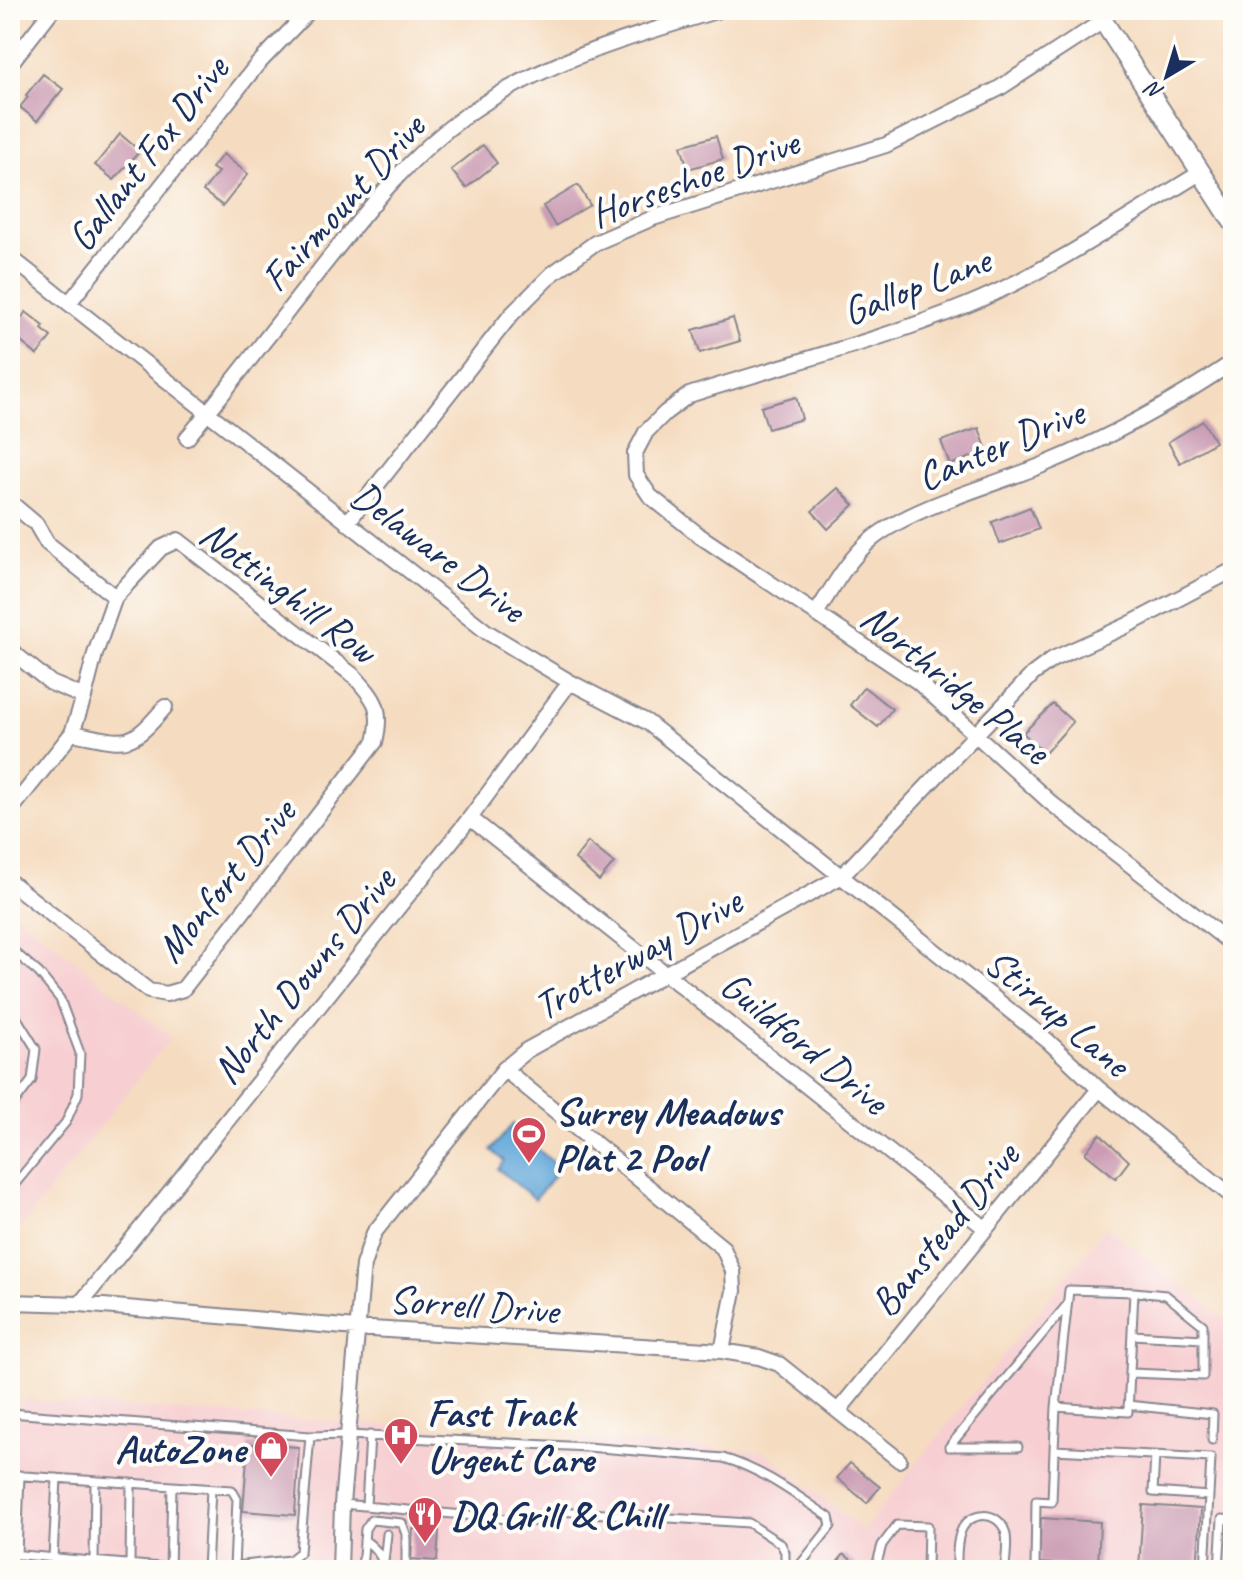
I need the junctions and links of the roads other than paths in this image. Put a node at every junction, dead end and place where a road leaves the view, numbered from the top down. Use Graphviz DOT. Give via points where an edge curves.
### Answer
graph roads {
  1 [pos="52,10"];
  2 [pos="310,10"];
  3 [pos="719,10"];
  4 [pos="1100,16"];
  5 [pos="10,64"];
  6 [pos="1200,173"];
  7 [pos="1233,222"];
  8 [pos="10,257"];
  9 [pos="69,303"];
  10 [pos="1233,362"];
  11 [pos="209,412"];
  12 [pos="646,432"];
  13 [pos="187,438"];
  14 [pos="10,502"];
  15 [pos="347,523"];
  16 [pos="1233,570"];
  17 [pos="115,597"];
  18 [pos="817,612"];
  19 [pos="10,650"];
  20 [pos="570,682"];
  21 [pos="84,697"];
  22 [pos="165,707"];
  23 [pos="381,719"];
  24 [pos="72,733"];
  25 [pos="975,735"];
  26 [pos="10,811"];
  27 [pos="470,818"];
  28 [pos="842,876"];
  29 [pos="10,882"];
  30 [pos="1233,945"];
  31 [pos="10,948"];
  32 [pos="667,972"];
  33 [pos="10,1007"];
  34 [pos="504,1069"];
  35 [pos="1099,1089"];
  36 [pos="11,1106"];
  37 [pos="10,1190"];
  38 [pos="1232,1196"];
  39 [pos="985,1228"];
  40 [pos="1134,1292"];
  41 [pos="10,1302"];
  42 [pos="80,1304"];
  43 [pos="1067,1305"];
  44 [pos="356,1328"];
  45 [pos="1132,1335"];
  46 [pos="1203,1339"];
  47 [pos="722,1351"];
  48 [pos="1131,1373"];
  49 [pos="1128,1405"];
  50 [pos="1056,1407"];
  51 [pos="839,1410"];
  52 [pos="10,1413"];
  53 [pos="348,1435"];
  54 [pos="370,1435"];
  55 [pos="310,1436"];
  56 [pos="1212,1440"];
  57 [pos="1018,1447"];
  58 [pos="1054,1450"];
  59 [pos="1155,1455"];
  60 [pos="899,1460"];
  61 [pos="10,1475"];
  62 [pos="20,1475"];
  63 [pos="57,1478"];
  64 [pos="95,1481"];
  65 [pos="131,1483"];
  66 [pos="172,1486"];
  67 [pos="211,1489"];
  68 [pos="1209,1496"];
  69 [pos="342,1504"];
  70 [pos="366,1506"];
  71 [pos="1233,1520"];
  72 [pos="387,1534"];
  73 [pos="364,1540"];
  74 [pos="13,1555"];
  75 [pos="53,1558"];
  76 [pos="94,1561"];
  77 [pos="130,1564"];
  78 [pos="384,1566"];
  79 [pos="234,1568"];
  80 [pos="170,1569"];
  81 [pos="196,1570"];
  82 [pos="207,1570"];
  83 [pos="340,1570"];
  84 [pos="362,1570"];
  85 [pos="406,1570"];
  86 [pos="785,1570"];
  87 [pos="796,1570"];
  88 [pos="875,1570"];
  89 [pos="927,1570"];
  90 [pos="957,1570"];
  91 [pos="1005,1570"];
  92 [pos="1035,1570"];
  93 [pos="1205,1570"];
  94 [pos="1219,1570"];
  1 -- 5 [label="street"];
  2 -- 9 [label="street, Gallant Fox Drive" via="256,66"];
  3 -- 11 [label="street, Fairmount Drive" via="598,49 533,76 469,113 412,159 368,209"];
  4 -- 6 [label="street"];
  4 -- 15 [label="street, Horseshoe Drive" via="998,89 886,145 653,218 595,243 552,274 511,315"];
  6 -- 7 [label="street"];
  6 -- 12 [label="street, Gallop Lane" via="1047,266 969,304 867,342 689,395"];
  8 -- 9 [label="street, Delaware Drive"];
  9 -- 11 [label="street, Delaware Drive"];
  10 -- 18 [label="street, Canter Drive" via="1124,426 1048,463 913,515 873,539 850,561"];
  11 -- 13 [label="street, Fairmount Drive"];
  11 -- 15 [label="street, Delaware Drive"];
  12 -- 18 [label="street, Northridge Place" via="635,453 636,475 650,496 700,536"];
  14 -- 17 [label="street" via="36,524 47,543"];
  15 -- 20 [label="street, Delaware Drive" via="487,632"];
  16 -- 25 [label="street, Trotterway Drive" via="1053,659"];
  17 -- 21 [label="street, Nottinghill Row"];
  17 -- 23 [label="street, Nottinghill Row" via="161,548 178,540 354,676 373,696"];
  18 -- 25 [label="street, Northridge Place" via="918,682"];
  19 -- 21 [label="street" via="51,683"];
  20 -- 27 [label="street, North Downs Drive"];
  20 -- 28 [label="street, Delaware Drive" via="647,722"];
  21 -- 24 [label="street, Nottinghill Row"];
  22 -- 24 [label="street" via="143,733 123,743"];
  23 -- 29 [label="street, Monfort Drive" via="375,742 183,989 149,991"];
  24 -- 26 [label="street"];
  25 -- 28 [label="street, Trotterway Drive"];
  25 -- 30 [label="street, Northridge Place" via="1051,803"];
  27 -- 32 [label="street, Guildford Drive"];
  27 -- 42 [label="street, North Downs Drive"];
  28 -- 32 [label="street, Trotterway Drive"];
  28 -- 35 [label="street, Stirrup Lane" via="1048,1041"];
  31 -- 37 [label="lane" via="60,999 80,1053 78,1094 66,1122"];
  32 -- 34 [label="street, Trotterway Drive" via="527,1050"];
  32 -- 39 [label="street, Guildford Drive"];
  33 -- 36 [label="lane" via="36,1049 32,1080"];
  34 -- 44 [label="street, Trotterway Drive" via="374,1233 363,1265"];
  34 -- 47 [label="street" via="723,1248 734,1291"];
  35 -- 38 [label="street, Stirrup Lane"];
  35 -- 39 [label="street, Banstead Drive"];
  39 -- 51 [label="street, Banstead Drive"];
  40 -- 43 [label="lane" via="1069,1290"];
  40 -- 45 [label="lane"];
  40 -- 46 [label="lane" via="1166,1295 1203,1325"];
  41 -- 42 [label="street, Sorrell Drive"];
  42 -- 44 [label="street, Sorrell Drive"];
  43 -- 50 [label="lane"];
  43 -- 57 [label="lane" via="949,1447"];
  44 -- 47 [label="street, Sorrell Drive"];
  44 -- 53 [label="street, Trotterway Drive"];
  45 -- 46 [label="lane"];
  45 -- 48 [label="lane"];
  46 -- 48 [label="lane" via="1203,1376"];
  47 -- 51 [label="street, Sorrell Drive" via="779,1364"];
  48 -- 49 [label="lane"];
  49 -- 50 [label="lane" via="1128,1412"];
  49 -- 56 [label="lane" via="1213,1414"];
  50 -- 58 [label="lane"];
  51 -- 60 [label="street, Sorrell Drive"];
  52 -- 55 [label="lane"];
  53 -- 54 [label="lane"];
  53 -- 55 [label="lane"];
  53 -- 69 [label="street, Trotterway Drive"];
  54 -- 70 [label="lane"];
  54 -- 87 [label="lane" via="738,1462 829,1517 831,1526"];
  55 -- 79 [label="lane" via="300,1552 290,1560"];
  58 -- 59 [label="lane"];
  58 -- 92 [label="lane" via="1052,1502 1036,1501"];
  59 -- 68 [label="lane" via="1153,1492"];
  59 -- 68 [label="lane" via="1211,1458"];
  61 -- 62 [label="lane"];
  62 -- 63 [label="lane"];
  62 -- 74 [label="lane"];
  63 -- 64 [label="lane"];
  63 -- 75 [label="lane"];
  64 -- 65 [label="lane"];
  64 -- 76 [label="lane"];
  65 -- 66 [label="lane"];
  65 -- 77 [label="lane"];
  66 -- 67 [label="lane"];
  66 -- 80 [label="lane"];
  67 -- 79 [label="lane" via="232,1490 237,1499"];
  67 -- 82 [label="lane"];
  68 -- 93 [label="lane"];
  69 -- 70 [label="lane"];
  69 -- 83 [label="street, Trotterway Drive"];
  70 -- 86 [label="lane" via="542,1522 558,1511 749,1523 781,1544"];
  71 -- 94 [label="lane" via="1222,1519"];
  72 -- 78 [label="lane"];
  73 -- 78 [label="lane"];
  73 -- 84 [label="lane"];
  73 -- 85 [label="lane" via="371,1520 402,1523"];
  74 -- 75 [label="lane"];
  75 -- 76 [label="lane"];
  76 -- 77 [label="lane"];
  77 -- 80 [label="lane"];
  80 -- 81 [label="lane"];
  88 -- 89 [label="lane" via="882,1545 897,1525 928,1526"];
  90 -- 91 [label="lane" via="961,1531 966,1522 985,1515 1004,1527"];
}
